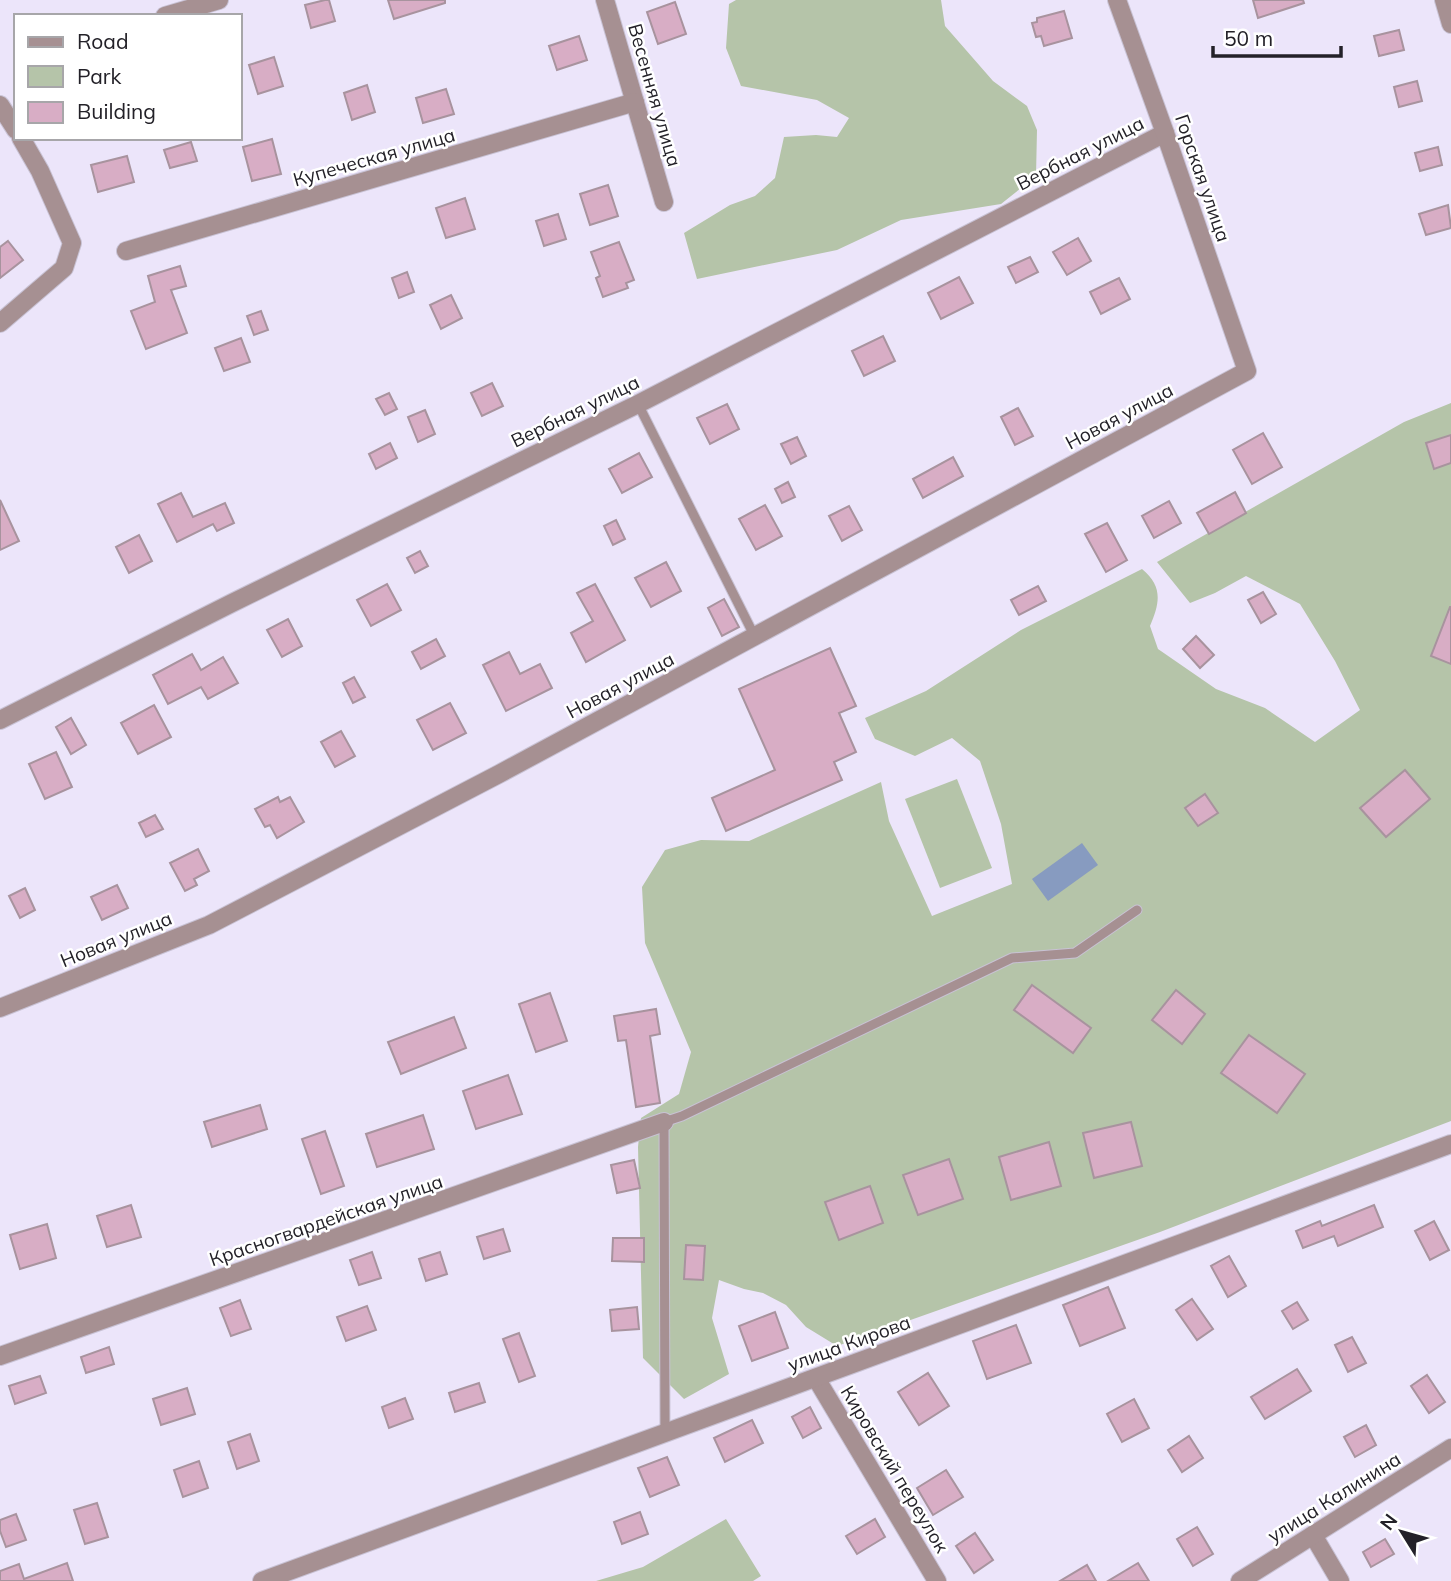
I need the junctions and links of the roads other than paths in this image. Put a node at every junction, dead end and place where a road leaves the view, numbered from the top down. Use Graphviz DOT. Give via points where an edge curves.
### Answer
graph roads {
  1 [pos="219,0"];
  2 [pos="605,0"];
  3 [pos="1117,0"];
  4 [pos="1444,0"];
  5 [pos="172,14"];
  6 [pos="1451,24"];
  7 [pos="635,102"];
  8 [pos="0,105"];
  9 [pos="14,127"];
  10 [pos="1166,133"];
  11 [pos="21,140"];
  12 [pos="664,202"];
  13 [pos="126,251"];
  14 [pos="0,323"];
  15 [pos="1247,371"];
  16 [pos="638,404"];
  17 [pos="755,637"];
  18 [pos="0,720"];
  19 [pos="1137,910"];
  20 [pos="0,1008"];
  21 [pos="664,1122"];
  22 [pos="1451,1144"];
  23 [pos="0,1356"];
  24 [pos="816,1378"];
  25 [pos="665,1433"];
  26 [pos="1451,1448"];
  27 [pos="1313,1535"];
  28 [pos="262,1581"];
  29 [pos="937,1581"];
  30 [pos="1240,1581"];
  31 [pos="1340,1581"];
  1 -- 5 [label="street"];
  2 -- 7 [label="street, Весенняя улица"];
  3 -- 10 [label="street, Горская улица"];
  4 -- 6 [label="street"];
  7 -- 12 [label="street, Весенняя улица"];
  7 -- 13 [label="street, Купеческая улица"];
  8 -- 9 [label="street"];
  10 -- 15 [label="street, Горская улица"];
  10 -- 16 [label="street, Вербная улица"];
  11 -- 14 [label="street" via="72,243 64,268"];
  15 -- 17 [label="street, Новая улица"];
  16 -- 17 [label="lane"];
  16 -- 18 [label="street, Вербная улица"];
  17 -- 20 [label="street, Новая улица" via="209,925"];
  19 -- 21 [label="lane" via="1075,953 1012,958"];
  21 -- 23 [label="street, Красногвардейская улица"];
  21 -- 25 [label="lane"];
  22 -- 24 [label="street, улица Кирова"];
  24 -- 25 [label="street, улица Кирова"];
  24 -- 29 [label="street, Кировский переулок"];
  25 -- 28 [label="street, улица Кирова"];
  26 -- 27 [label="street, улица Калинина"];
  27 -- 30 [label="street, улица Калинина"];
  27 -- 31 [label="street"];
}
